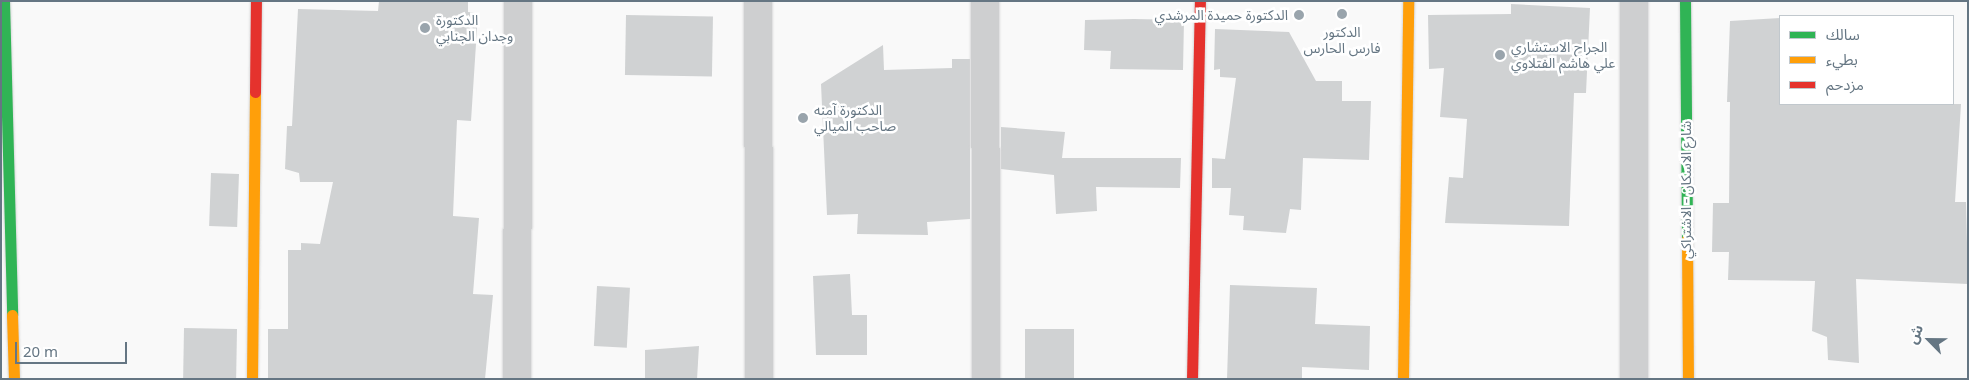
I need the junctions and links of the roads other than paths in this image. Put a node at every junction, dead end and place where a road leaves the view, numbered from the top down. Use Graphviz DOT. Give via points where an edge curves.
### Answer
graph roads {
  1 [pos="4,1"];
  2 [pos="256,1"];
  3 [pos="518,1"];
  4 [pos="758,1"];
  5 [pos="985,1"];
  6 [pos="1200,1"];
  7 [pos="1408,1"];
  8 [pos="1634,1"];
  9 [pos="1685,1"];
  10 [pos="14,379"];
  11 [pos="252,379"];
  12 [pos="517,379"];
  13 [pos="759,379"];
  14 [pos="986,379"];
  15 [pos="1192,379"];
  16 [pos="1403,379"];
  17 [pos="1634,379"];
  18 [pos="1688,379"];
  1 -- 10 [label="street"];
  2 -- 11 [label="street"];
  3 -- 12 [label="street"];
  4 -- 13 [label="street"];
  5 -- 14 [label="street"];
  6 -- 15 [label="street"];
  7 -- 16 [label="street"];
  8 -- 17 [label="street"];
  9 -- 18 [label="street, شارع الاسكان - الاشتراكي"];
}
